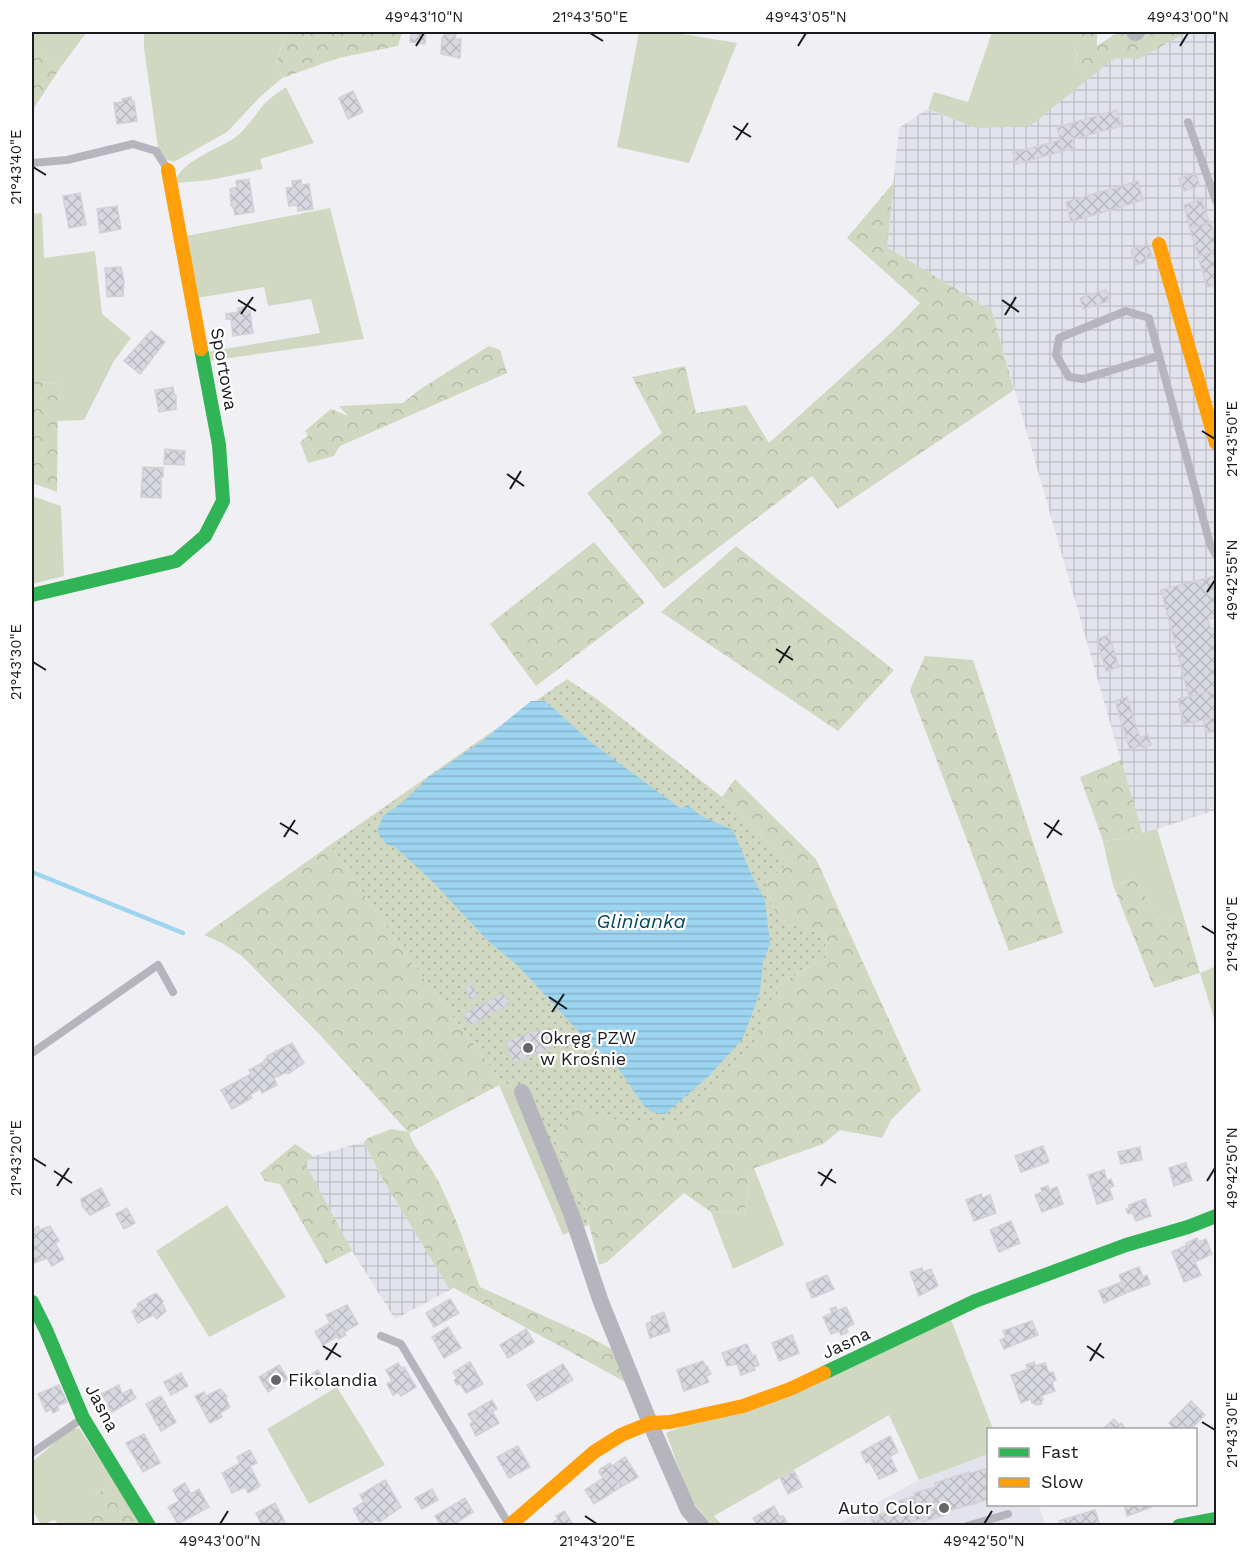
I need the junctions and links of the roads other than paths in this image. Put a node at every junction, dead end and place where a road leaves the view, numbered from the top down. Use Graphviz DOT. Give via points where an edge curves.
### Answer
graph roads {
  1 [pos="1188,122"];
  2 [pos="32,163"];
  3 [pos="168,170"];
  4 [pos="1216,201"];
  5 [pos="1159,244"];
  6 [pos="1159,356"];
  7 [pos="1216,443"];
  8 [pos="1216,555"];
  9 [pos="32,595"];
  10 [pos="173,992"];
  11 [pos="32,1053"];
  12 [pos="522,1092"];
  13 [pos="1216,1216"];
  14 [pos="32,1302"];
  15 [pos="381,1336"];
  16 [pos="83,1418"];
  17 [pos="650,1423"];
  18 [pos="32,1453"];
  19 [pos="1008,1514"];
  20 [pos="1216,1519"];
  21 [pos="509,1525"];
  22 [pos="149,1526"];
  23 [pos="702,1526"];
  24 [pos="967,1526"];
  25 [pos="1179,1526"];
  1 -- 4 [label="lane"];
  2 -- 3 [label="lane, Sportowa" via="67,160 133,144 156,152"];
  3 -- 9 [label="street, Sportowa" via="219,445 223,501 205,536 176,561"];
  5 -- 7 [label="street"];
  6 -- 6 [label="lane" via="1083,379 1069,377 1056,356 1059,339 1126,311 1149,318"];
  6 -- 8 [label="lane"];
  10 -- 11 [label="lane" via="158,965"];
  12 -- 17 [label="street"];
  13 -- 17 [label="street, Jasna" via="975,1301 790,1389 742,1406"];
  14 -- 16 [label="street, Jasna"];
  15 -- 21 [label="lane" via="401,1344"];
  16 -- 18 [label="lane"];
  16 -- 22 [label="street, Jasna"];
  17 -- 21 [label="street, Jasna" via="594,1452"];
  17 -- 23 [label="street" via="688,1510"];
  19 -- 24 [label="lane"];
  20 -- 25 [label="street"];
}
